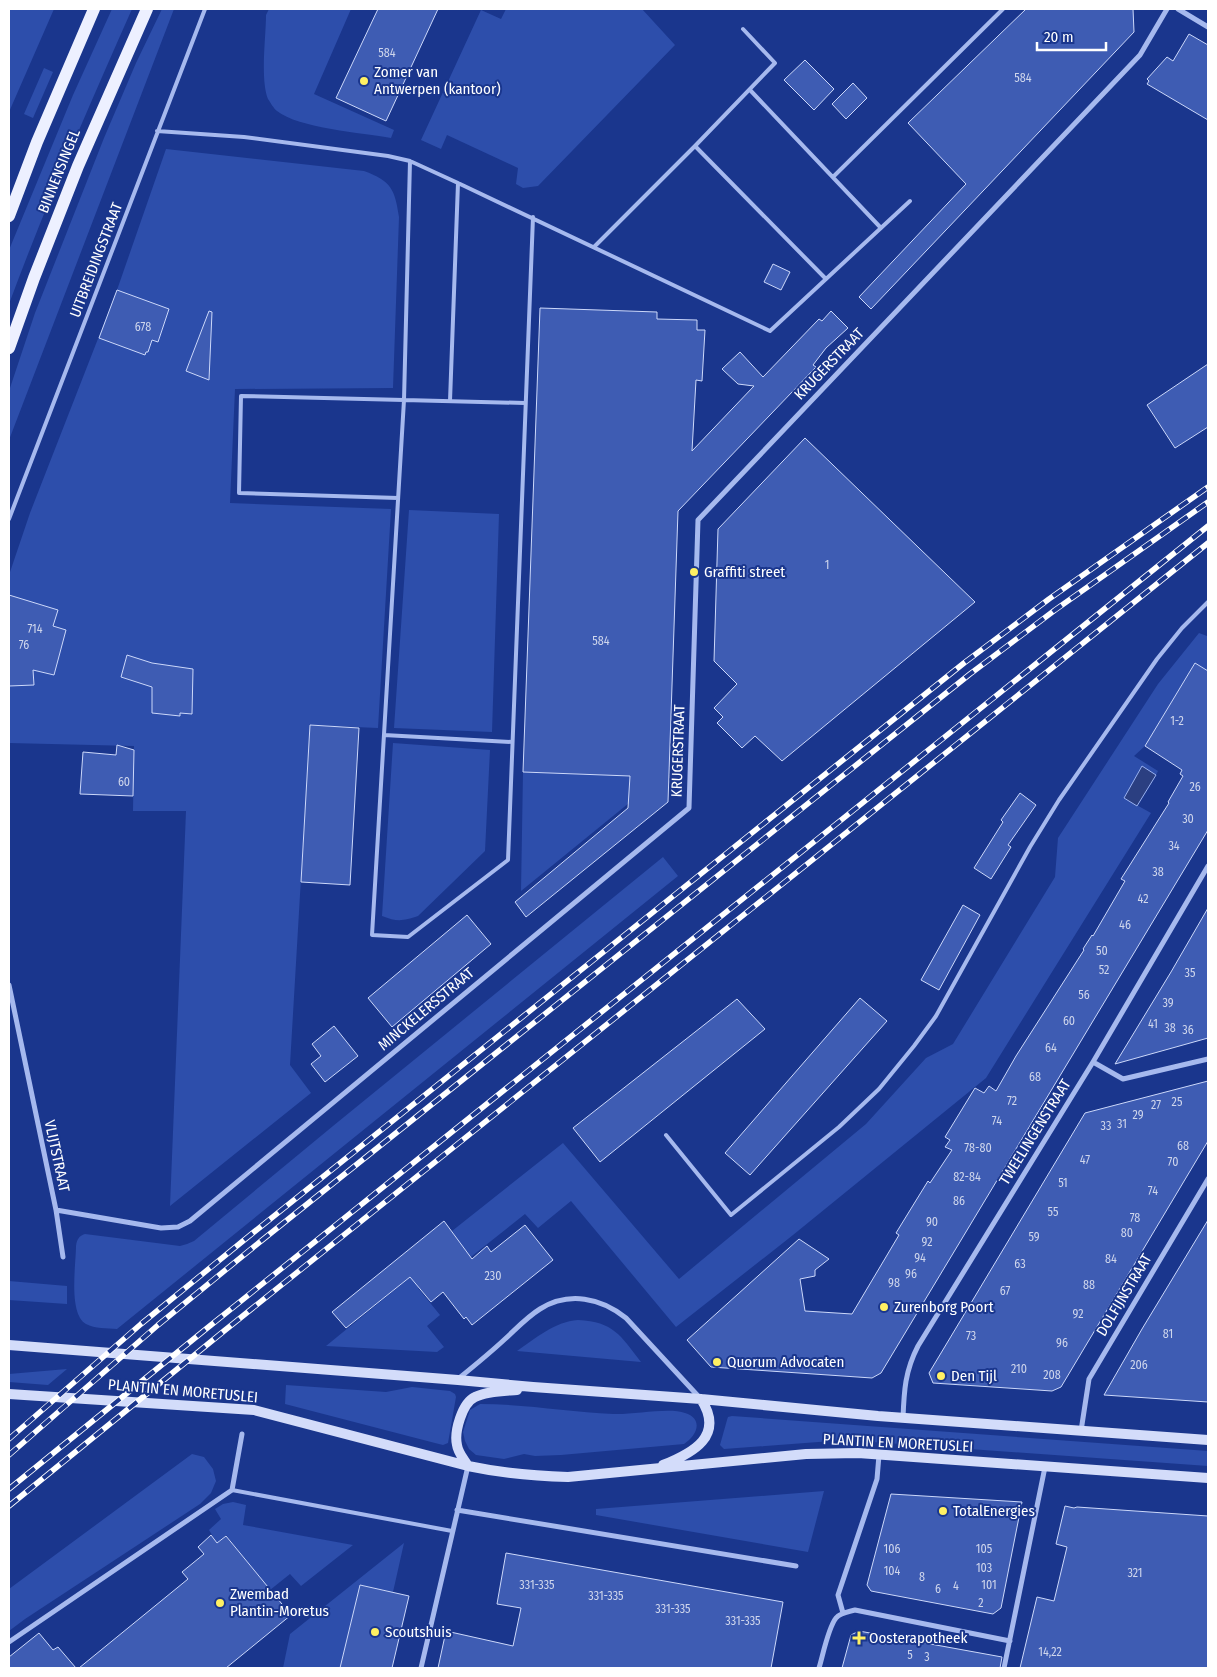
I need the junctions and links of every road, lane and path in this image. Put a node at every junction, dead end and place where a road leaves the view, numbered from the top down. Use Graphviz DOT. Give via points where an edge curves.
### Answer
graph roads {
  1 [pos="94,9"];
  2 [pos="147,9"];
  3 [pos="205,9"];
  4 [pos="1003,9"];
  5 [pos="1167,9"];
  6 [pos="1178,9"];
  7 [pos="1208,27"];
  8 [pos="743,30"];
  9 [pos="750,90"];
  10 [pos="157,131"];
  11 [pos="695,146"];
  12 [pos="410,161"];
  13 [pos="833,177"];
  14 [pos="458,183"];
  15 [pos="910,201"];
  16 [pos="9,216"];
  17 [pos="533,217"];
  18 [pos="881,228"];
  19 [pos="594,248"];
  20 [pos="826,279"];
  21 [pos="9,348"];
  22 [pos="404,400"];
  23 [pos="450,401"];
  24 [pos="525,403"];
  25 [pos="398,498"];
  26 [pos="9,519"];
  27 [pos="1208,602"];
  28 [pos="384,735"];
  29 [pos="512,742"];
  30 [pos="689,808"];
  31 [pos="1208,866"];
  32 [pos="9,985"];
  33 [pos="1208,1058"];
  34 [pos="1093,1062"];
  35 [pos="666,1135"];
  36 [pos="1208,1179"];
  37 [pos="56,1210"];
  38 [pos="178,1227"];
  39 [pos="63,1256"];
  40 [pos="9,1345"];
  41 [pos="458,1380"];
  42 [pos="533,1388"];
  43 [pos="9,1394"];
  44 [pos="701,1399"];
  45 [pos="903,1418"];
  46 [pos="1082,1431"];
  47 [pos="242,1434"];
  48 [pos="1208,1440"];
  49 [pos="879,1455"];
  50 [pos="468,1466"];
  51 [pos="1045,1467"];
  52 [pos="653,1470"];
  53 [pos="1208,1478"];
  54 [pos="232,1490"];
  55 [pos="457,1510"];
  56 [pos="452,1531"];
  57 [pos="796,1566"];
  58 [pos="843,1613"];
  59 [pos="1010,1641"];
  60 [pos="9,1642"];
  61 [pos="421,1668"];
  62 [pos="819,1668"];
  63 [pos="1004,1668"];
  1 -- 16 [label="main road, BINNENSINGEL"];
  2 -- 21 [label="main road, BINNENSINGEL" via="78,166"];
  3 -- 10 [label="lane, UITBREIDINGSTRAAT"];
  4 -- 13 [label="lane"];
  5 -- 30 [label="street, KRUGERSTRAAT" via="1140,56 698,520"];
  6 -- 7 [label="street"];
  8 -- 9 [label="lane" via="775,63"];
  9 -- 11 [label="lane"];
  9 -- 13 [label="lane"];
  10 -- 12 [label="lane" via="244,137"];
  10 -- 26 [label="lane, UITBREIDINGSTRAAT"];
  11 -- 19 [label="lane"];
  11 -- 20 [label="lane"];
  12 -- 14 [label="lane"];
  12 -- 22 [label="lane"];
  13 -- 18 [label="lane"];
  14 -- 17 [label="lane"];
  14 -- 23 [label="lane"];
  15 -- 18 [label="lane"];
  17 -- 19 [label="lane"];
  17 -- 24 [label="lane"];
  18 -- 20 [label="lane"];
  19 -- 20 [label="lane" via="770,331"];
  22 -- 23 [label="lane"];
  22 -- 25 [label="lane"];
  22 -- 25 [label="lane" via="241,396 239,493"];
  23 -- 24 [label="lane"];
  24 -- 29 [label="lane"];
  25 -- 28 [label="lane"];
  27 -- 35 [label="lane" via="1182,628 1147,672 1059,800 936,1016 879,1089 839,1127 730,1214"];
  28 -- 29 [label="lane"];
  28 -- 29 [label="lane" via="372,935 408,937 508,860"];
  30 -- 38 [label="street, MINCKELERSSTRAAT" via="190,1221"];
  31 -- 34 [label="street, TWEELINGENSTRAAT"];
  32 -- 37 [label="street, VLIJTSTRAAT"];
  33 -- 34 [label="street" via="1123,1079"];
  34 -- 45 [label="street, TWEELINGENSTRAAT" via="914,1353 906,1376"];
  36 -- 46 [label="street, DOLFIJNSTRAAT" via="1089,1379"];
  37 -- 38 [label="street, VLIJTSTRAAT" via="161,1228"];
  37 -- 39 [label="street"];
  40 -- 41 [label="main road, PLANTIN EN MORETUSLEI"];
  41 -- 42 [label="main road, PLANTIN EN MORETUSLEI"];
  41 -- 44 [label="street" via="541,1308 570,1298 584,1299 600,1302 626,1318"];
  42 -- 44 [label="main road, PLANTIN EN MORETUSLEI"];
  42 -- 50 [label="main road" via="484,1394 469,1401 464,1407 456,1435 458,1450"];
  43 -- 50 [label="main road, PLANTIN EN MORETUSLEI" via="254,1410"];
  44 -- 45 [label="main road, PLANTIN EN MORETUSLEI"];
  44 -- 52 [label="main road" via="709,1417 705,1439 686,1456"];
  45 -- 46 [label="main road, PLANTIN EN MORETUSLEI"];
  46 -- 48 [label="main road, PLANTIN EN MORETUSLEI"];
  47 -- 54 [label="street"];
  49 -- 51 [label="main road, PLANTIN EN MORETUSLEI"];
  49 -- 52 [label="main road, PLANTIN EN MORETUSLEI" via="806,1454"];
  49 -- 58 [label="street" via="877,1480 838,1595"];
  50 -- 52 [label="main road, PLANTIN EN MORETUSLEI" via="568,1477"];
  50 -- 55 [label="street"];
  51 -- 53 [label="main road, PLANTIN EN MORETUSLEI"];
  51 -- 59 [label="street"];
  54 -- 56 [label="lane"];
  54 -- 60 [label="street"];
  55 -- 56 [label="street"];
  55 -- 57 [label="street"];
  56 -- 61 [label="street"];
  58 -- 59 [label="street" via="855,1610 868,1612"];
  58 -- 62 [label="street" via="832,1627"];
  59 -- 63 [label="street"];
}
